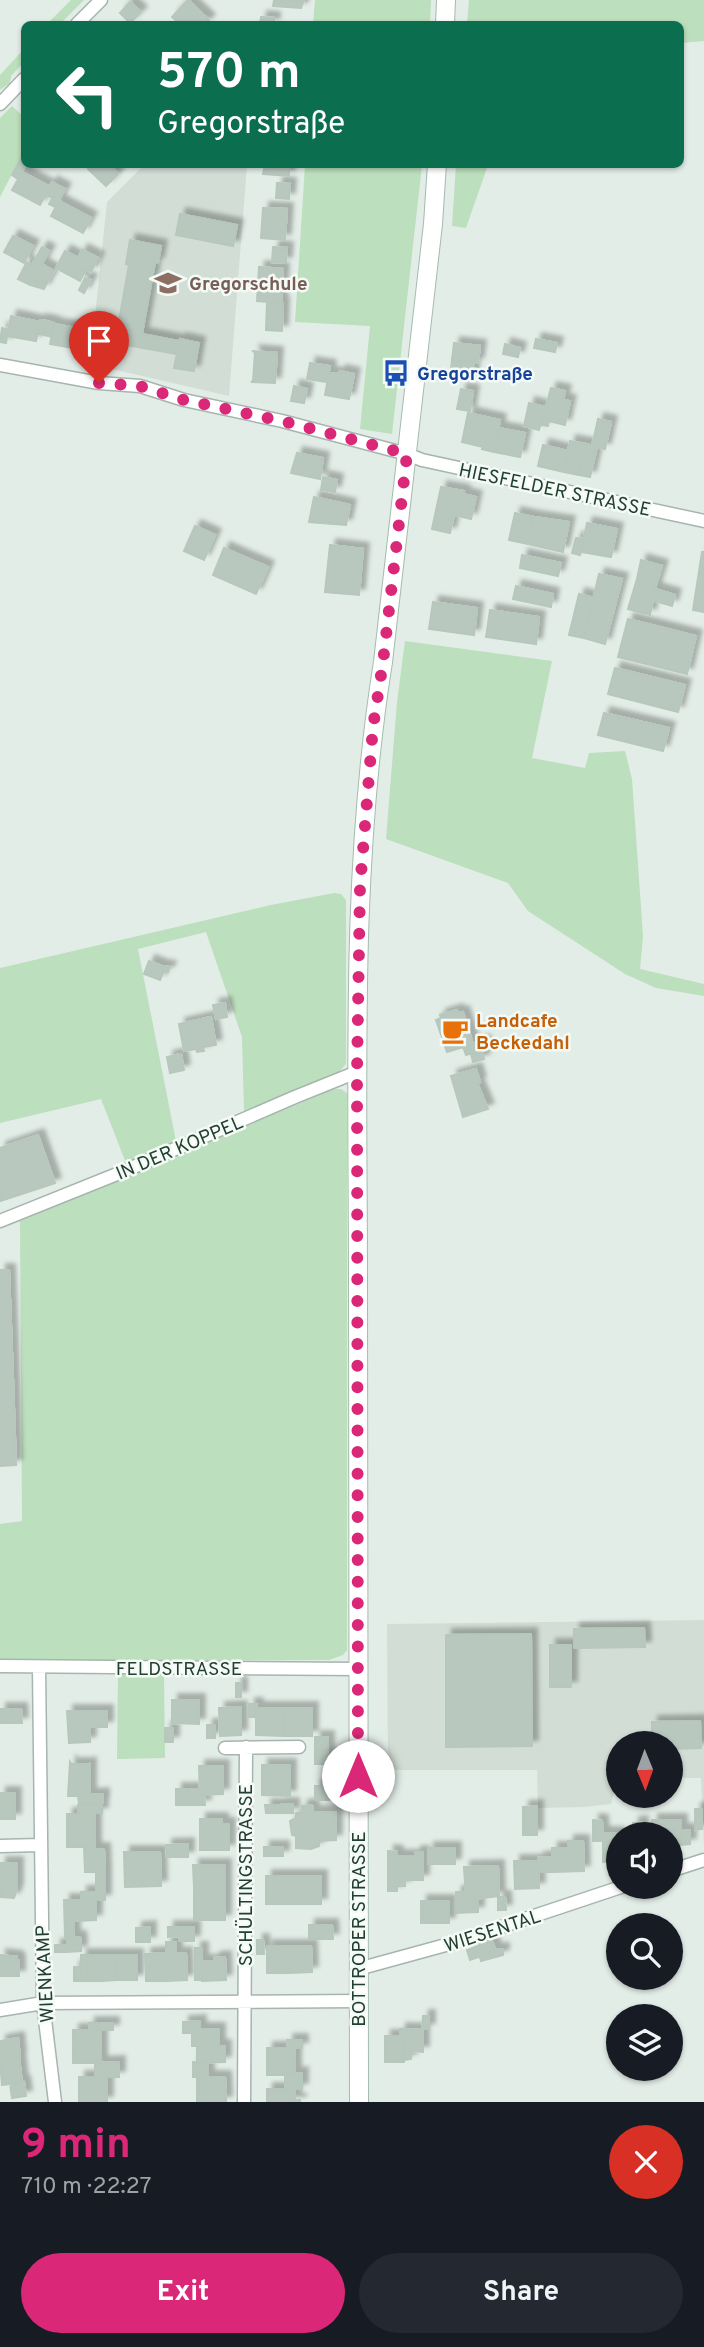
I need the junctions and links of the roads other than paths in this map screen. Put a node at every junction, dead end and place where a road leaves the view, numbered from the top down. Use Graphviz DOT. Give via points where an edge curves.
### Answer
graph roads {
  1 [pos="101,0"];
  2 [pos="446,0"];
  3 [pos="80,21"];
  4 [pos="446,21"];
  5 [pos="21,82"];
  6 [pos="0,104"];
  7 [pos="437,168"];
  8 [pos="0,365"];
  9 [pos="407,454"];
  10 [pos="704,522"];
  11 [pos="357,1072"];
  12 [pos="0,1220"];
  13 [pos="0,1667"];
  14 [pos="39,1667"];
  15 [pos="358,1669"];
  16 [pos="246,1747"];
  17 [pos="299,1747"];
  18 [pos="225,1748"];
  19 [pos="40,1845"];
  20 [pos="0,1846"];
  21 [pos="704,1860"];
  22 [pos="683,1867"];
  23 [pos="606,1892"];
  24 [pos="358,1969"];
  25 [pos="358,2001"];
  26 [pos="43,2003"];
  27 [pos="244,2003"];
  28 [pos="0,2010"];
  29 [pos="55,2102"];
  30 [pos="244,2102"];
  31 [pos="359,2102"];
  1 -- 3 [label="street"];
  2 -- 4 [label="main road"];
  5 -- 6 [label="street"];
  7 -- 9 [label="main road, BOTTROPER STRASSE"];
  8 -- 9 [label="street" via="140,386"];
  9 -- 10 [label="street, HIESFELDER STRASSE"];
  9 -- 11 [label="main road, BOTTROPER STRASSE" via="366,807"];
  11 -- 12 [label="street, IN DER KOPPEL"];
  11 -- 15 [label="main road, BOTTROPER STRASSE"];
  13 -- 14 [label="street, FELDSTRASSE"];
  14 -- 15 [label="street, FELDSTRASSE"];
  14 -- 19 [label="street, WIENKAMP"];
  15 -- 24 [label="main road, BOTTROPER STRASSE"];
  16 -- 17 [label="street"];
  16 -- 18 [label="street"];
  16 -- 27 [label="street, SCHÜLTINGSTRASSE"];
  19 -- 20 [label="street"];
  19 -- 26 [label="street, WIENKAMP"];
  21 -- 22 [label="street"];
  23 -- 24 [label="street, WIESENTAL"];
  24 -- 25 [label="main road, BOTTROPER STRASSE"];
  25 -- 27 [label="street"];
  25 -- 31 [label="main road, BOTTROPER STRASSE"];
  26 -- 27 [label="street"];
  26 -- 28 [label="street"];
  26 -- 29 [label="street, WIENKAMP"];
  27 -- 30 [label="street, SCHÜLTINGSTRASSE"];
}
